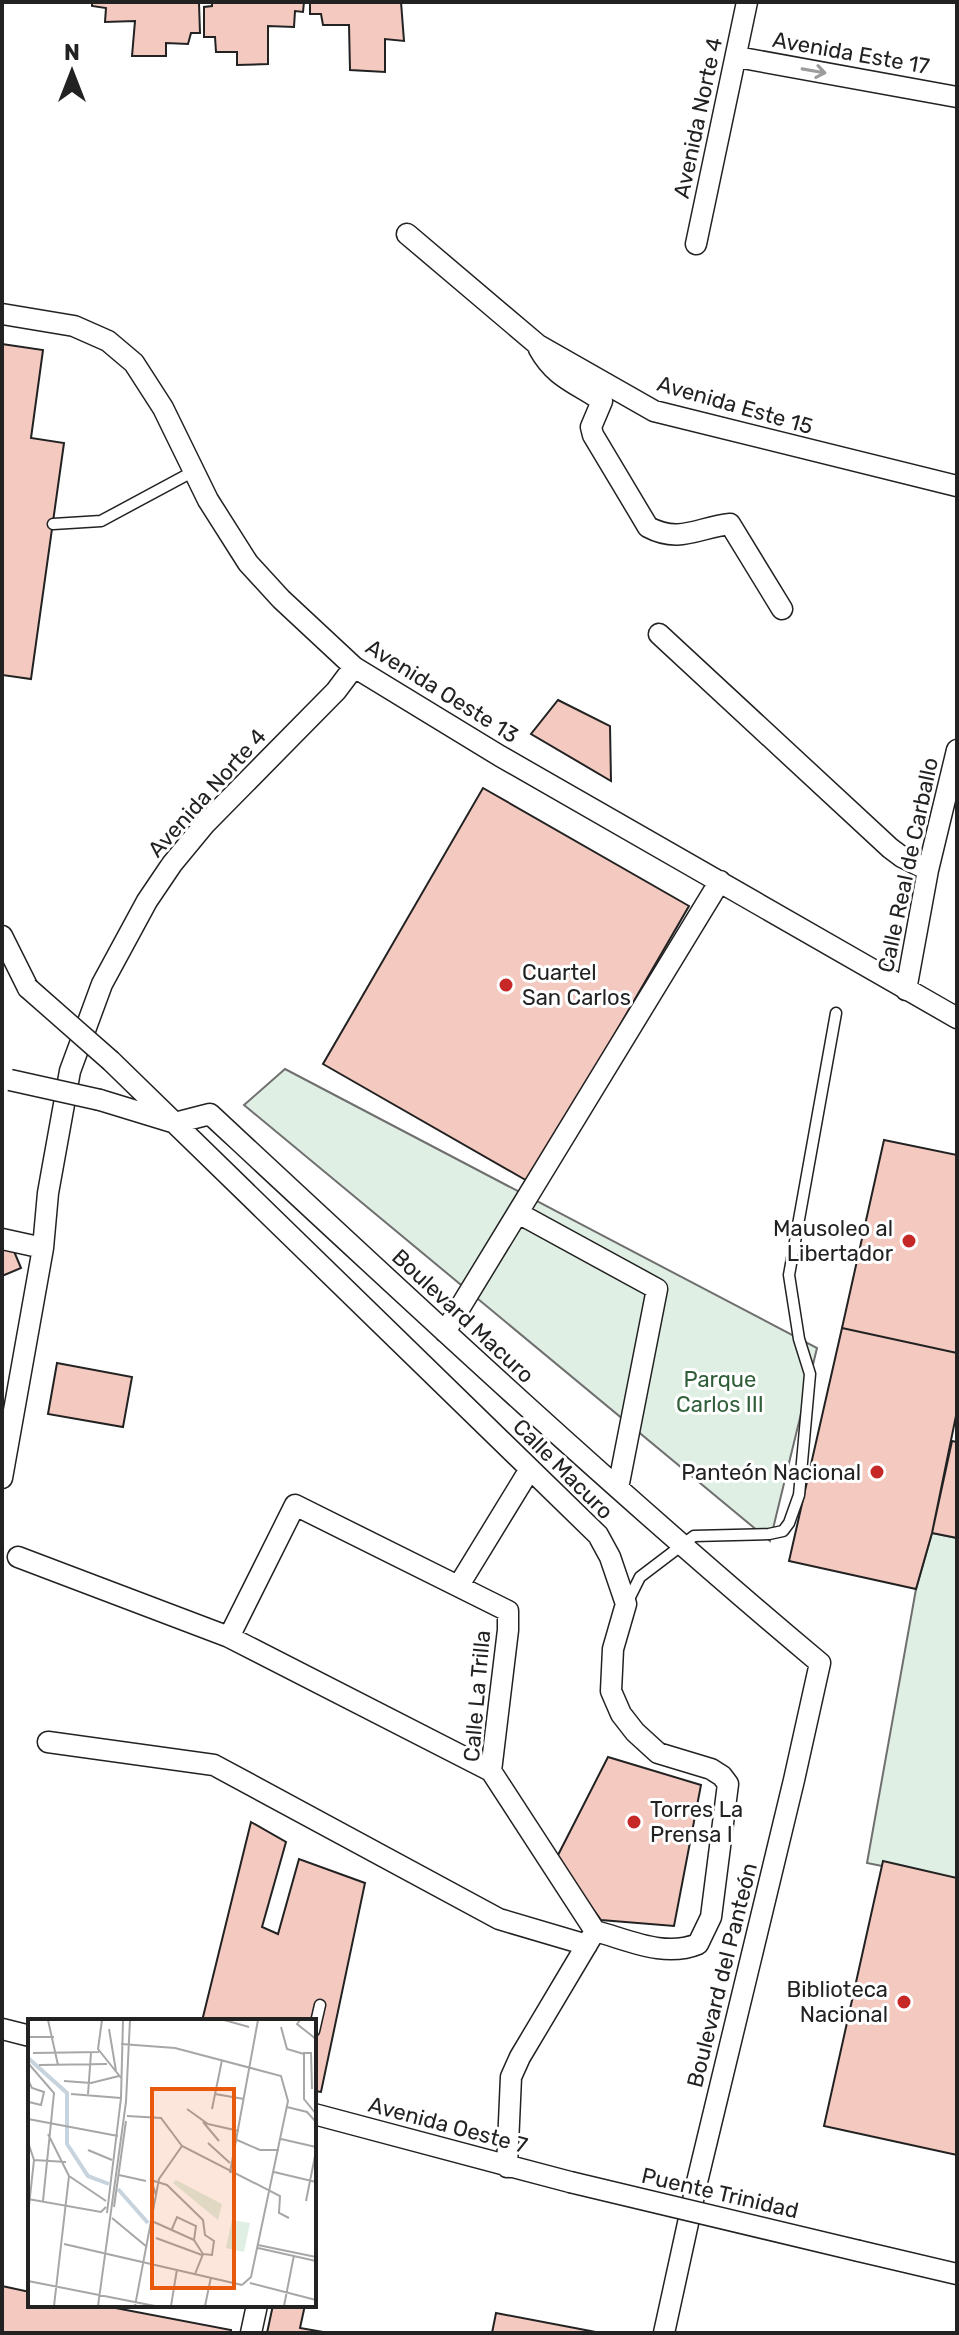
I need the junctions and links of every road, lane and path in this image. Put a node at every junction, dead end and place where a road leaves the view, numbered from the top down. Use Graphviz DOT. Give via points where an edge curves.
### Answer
graph roads {
  1 [pos="747,2"];
  2 [pos="737,57"];
  3 [pos="957,97"];
  4 [pos="407,234"];
  5 [pos="696,244"];
  6 [pos="2,314"];
  7 [pos="538,345"];
  8 [pos="195,471"];
  9 [pos="957,486"];
  10 [pos="53,524"];
  11 [pos="782,609"];
  12 [pos="659,634"];
  13 [pos="354,667"];
  14 [pos="957,750"];
  15 [pos="928,870"];
  16 [pos="720,881"];
  17 [pos="2,936"];
  18 [pos="906,990"];
  19 [pos="836,1013"];
  20 [pos="957,1018"];
  21 [pos="6,1079"];
  22 [pos="175,1123"];
  23 [pos="518,1213"];
  24 [pos="2,1239"];
  25 [pos="43,1248"];
  26 [pos="445,1332"];
  27 [pos="530,1469"];
  28 [pos="2,1478"];
  29 [pos="618,1488"];
  30 [pos="683,1545"];
  31 [pos="18,1557"];
  32 [pos="459,1585"];
  33 [pos="626,1604"];
  34 [pos="229,1637"];
  35 [pos="48,1742"];
  36 [pos="491,1771"];
  37 [pos="794,1780"];
  38 [pos="591,1938"];
  39 [pos="320,2005"];
  40 [pos="316,2022"];
  41 [pos="2,2029"];
  42 [pos="28,2036"];
  43 [pos="316,2115"];
  44 [pos="507,2167"];
  45 [pos="570,2182"];
  46 [pos="957,2274"];
  47 [pos="257,2307"];
  48 [pos="665,2329"];
  49 [pos="251,2333"];
  1 -- 2 [label="street, Avenida Norte 4"];
  2 -- 3 [label="street, Avenida Este 17, one-way"];
  2 -- 5 [label="street, Avenida Norte 4"];
  4 -- 7 [label="street, Avenida Este 15"];
  6 -- 8 [label="street, Avenida Oeste 13" via="74,326 108,341 141,372"];
  7 -- 9 [label="street, Avenida Este 15" via="654,411"];
  7 -- 11 [label="street" via="556,373 602,401 593,435 648,527 664,535 730,524"];
  8 -- 10 [label="lane" via="101,521"];
  8 -- 13 [label="street, Avenida Oeste 13" via="248,563"];
  12 -- 15 [label="street" via="890,848"];
  13 -- 16 [label="street, Avenida Oeste 13"];
  13 -- 25 [label="street, Avenida Norte 4" via="205,824 172,864 127,936 102,984 70,1071"];
  14 -- 15 [label="street, Calle Real de Carballo"];
  15 -- 18 [label="street, Calle Real de Carballo"];
  16 -- 18 [label="street, Avenida Oeste 13"];
  16 -- 23 [label="street"];
  17 -- 22 [label="street, bridge" via="28,988"];
  18 -- 20 [label="street, Avenida Oeste 13"];
  19 -- 30 [label="lane" via="789,1275 810,1374 799,1495 783,1531 694,1536"];
  21 -- 22 [label="street, bridge"];
  22 -- 26 [label="street, Boulevard Macuro" via="210,1114"];
  22 -- 27 [label="street, Calle Macuro"];
  23 -- 26 [label="street"];
  23 -- 29 [label="street" via="657,1289"];
  24 -- 25 [label="street"];
  25 -- 28 [label="street, Avenida Norte 4"];
  26 -- 29 [label="street, Boulevard Macuro"];
  27 -- 32 [label="street"];
  27 -- 33 [label="street, Calle Macuro" via="598,1535"];
  29 -- 30 [label="street, Boulevard Macuro"];
  30 -- 33 [label="lane" via="640,1577"];
  30 -- 37 [label="street, Boulevard Macuro" via="820,1663"];
  31 -- 34 [label="street"];
  32 -- 34 [label="street, Calle La Trilla" via="295,1505"];
  32 -- 36 [label="street, Calle La Trilla" via="508,1611"];
  33 -- 38 [label="street" via="613,1649 611,1691 621,1714 658,1753 711,1769 728,1784 711,1917 698,1944 666,1951"];
  34 -- 36 [label="street"];
  35 -- 38 [label="street" via="214,1765 499,1919"];
  36 -- 38 [label="street, Calle La Trilla"];
  37 -- 48 [label="street, Boulevard del Panteón"];
  38 -- 44 [label="street" via="511,2077"];
  39 -- 40 [label="lane"];
  41 -- 42 [label="street"];
  43 -- 44 [label="street, Avenida Oeste 7"];
  44 -- 45 [label="street, Avenida Oeste 7"];
  45 -- 46 [label="street, Puente Trinidad, bridge"];
  47 -- 49 [label="street"];
}
